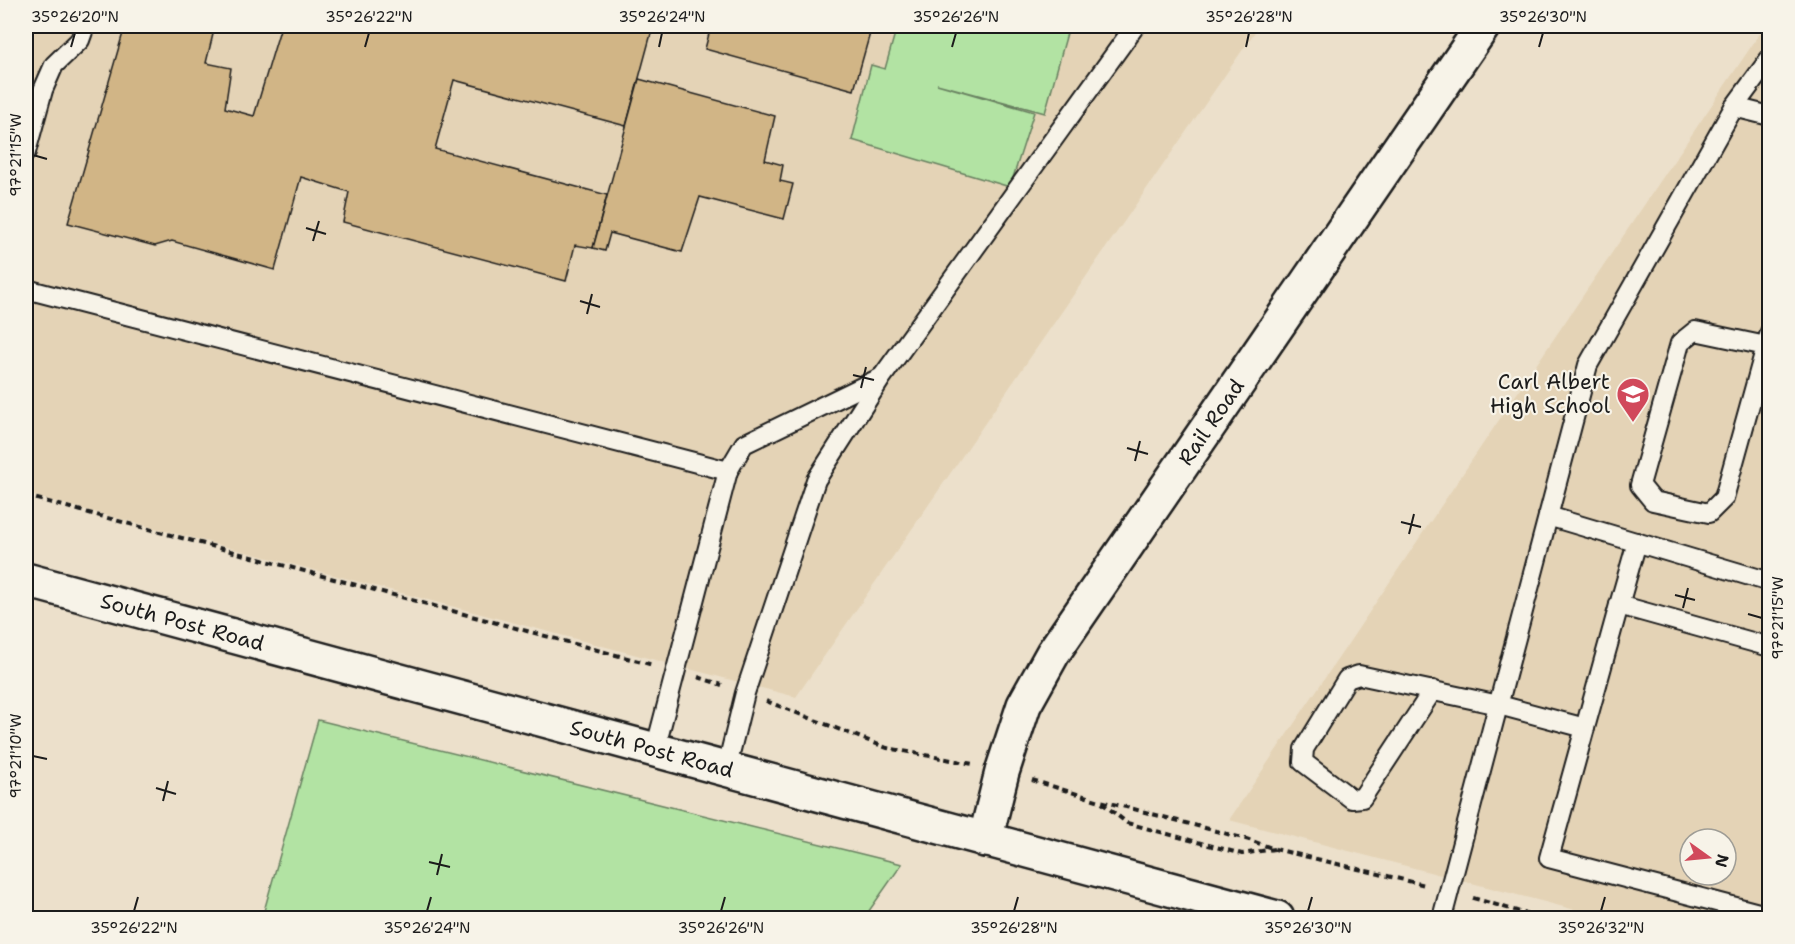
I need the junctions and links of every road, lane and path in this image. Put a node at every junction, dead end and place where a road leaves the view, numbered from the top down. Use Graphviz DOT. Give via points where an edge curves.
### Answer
graph roads {
  1 [pos="85,26"];
  2 [pos="1135,26"];
  3 [pos="1483,26"];
  4 [pos="1770,58"];
  5 [pos="1734,107"];
  6 [pos="1770,116"];
  7 [pos="26,153"];
  8 [pos="26,289"];
  9 [pos="1768,339"];
  10 [pos="882,377"];
  11 [pos="728,471"];
  12 [pos="26,495"];
  13 [pos="1548,516"];
  14 [pos="1637,542"];
  15 [pos="26,580"];
  16 [pos="1770,582"];
  17 [pos="1619,605"];
  18 [pos="1770,647"];
  19 [pos="674,671"];
  20 [pos="1433,690"];
  21 [pos="745,693"];
  22 [pos="1498,705"];
  23 [pos="1585,728"];
  24 [pos="655,750"];
  25 [pos="726,770"];
  26 [pos="1002,772"];
  27 [pos="1100,801"];
  28 [pos="985,840"];
  29 [pos="1275,849"];
  30 [pos="1449,891"];
  31 [pos="1770,916"];
  32 [pos="1277,918"];
  33 [pos="1442,918"];
  34 [pos="1541,918"];
  1 -- 7 [label="lane" via="80,40 50,73"];
  2 -- 10 [label="lane"];
  3 -- 26 [label="main road, Rail Road" via="1053,653 1024,705"];
  4 -- 5 [label="lane"];
  5 -- 6 [label="lane"];
  5 -- 13 [label="lane" via="1588,365"];
  8 -- 11 [label="lane"];
  9 -- 9 [label="lane" via="1724,498 1709,513 1653,501 1640,485 1680,343 1695,331"];
  10 -- 11 [label="lane" via="744,444"];
  10 -- 21 [label="lane" via="816,480"];
  11 -- 19 [label="lane"];
  12 -- 19 [label="path"];
  13 -- 14 [label="lane"];
  13 -- 22 [label="lane"];
  14 -- 16 [label="lane"];
  14 -- 17 [label="lane"];
  15 -- 24 [label="main road, South Post Road"];
  17 -- 18 [label="lane"];
  17 -- 23 [label="lane"];
  19 -- 21 [label="path"];
  19 -- 24 [label="lane"];
  20 -- 20 [label="lane" via="1359,675 1347,679 1304,749 1303,762 1352,799 1362,798"];
  20 -- 22 [label="lane"];
  21 -- 25 [label="lane"];
  21 -- 26 [label="path" via="887,748"];
  22 -- 23 [label="lane"];
  22 -- 30 [label="lane"];
  23 -- 31 [label="lane" via="1549,858"];
  24 -- 25 [label="main road, South Post Road"];
  25 -- 28 [label="main road, South Post Road"];
  26 -- 27 [label="path"];
  26 -- 28 [label="main road, Rail Road"];
  27 -- 29 [label="path"];
  27 -- 29 [label="path" via="1127,823 1242,854"];
  28 -- 32 [label="main road, South Post Road"];
  29 -- 30 [label="path"];
  30 -- 33 [label="lane"];
  30 -- 34 [label="path"];
}
